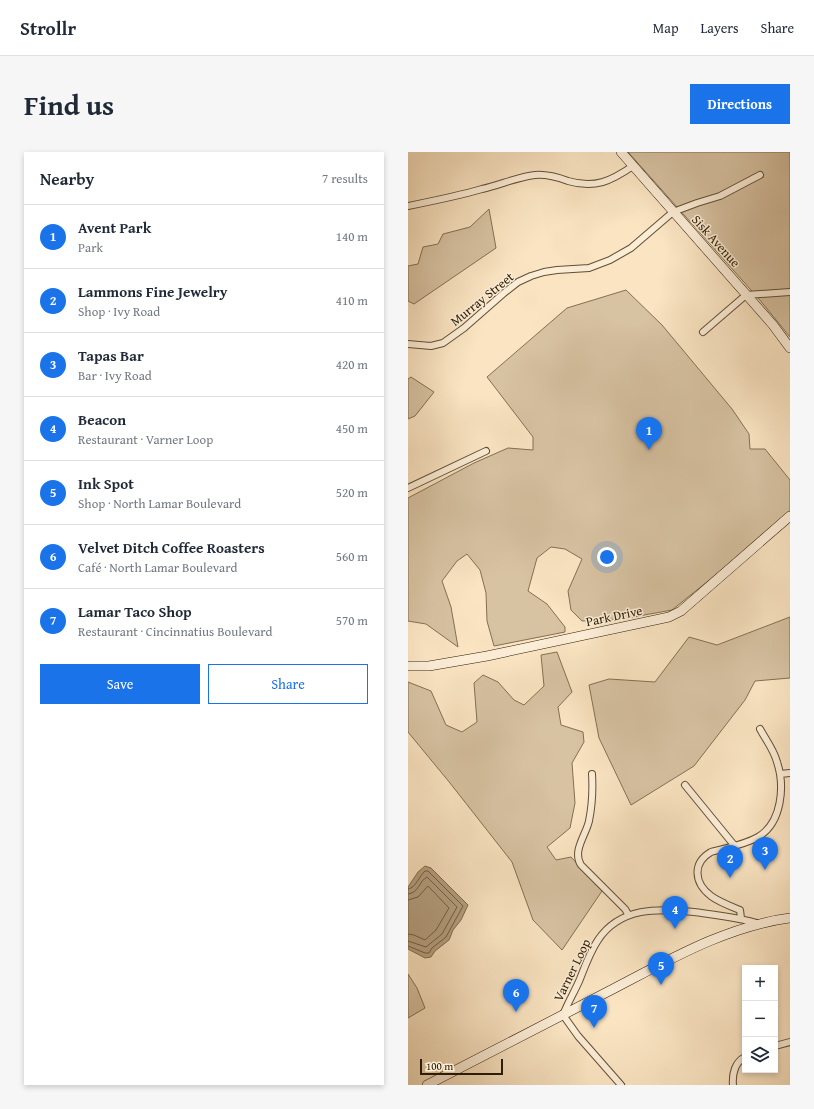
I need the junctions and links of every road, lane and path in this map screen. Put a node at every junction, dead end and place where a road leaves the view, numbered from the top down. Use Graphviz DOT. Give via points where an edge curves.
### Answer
graph roads {
  1 [pos="621,152"];
  2 [pos="633,166"];
  3 [pos="760,175"];
  4 [pos="408,206"];
  5 [pos="673,212"];
  6 [pos="790,292"];
  7 [pos="746,295"];
  8 [pos="703,332"];
  9 [pos="408,344"];
  10 [pos="790,348"];
  11 [pos="486,451"];
  12 [pos="408,488"];
  13 [pos="790,516"];
  14 [pos="408,666"];
  15 [pos="760,729"];
  16 [pos="790,773"];
  17 [pos="592,774"];
  18 [pos="780,774"];
  19 [pos="685,785"];
  20 [pos="734,845"];
  21 [pos="628,914"];
  22 [pos="742,918"];
  23 [pos="790,918"];
  24 [pos="761,924"];
  25 [pos="563,1015"];
  26 [pos="790,1042"];
  27 [pos="778,1045"];
  28 [pos="742,1060"];
  29 [pos="619,1084"];
  30 [pos="427,1085"];
  31 [pos="733,1085"];
  1 -- 2 [label="street, Sisk Avenue"];
  2 -- 4 [label="street" via="616,178 602,183 587,185 538,174"];
  2 -- 5 [label="street, Sisk Avenue"];
  3 -- 5 [label="street" via="720,196"];
  5 -- 7 [label="street, Sisk Avenue"];
  5 -- 9 [label="street, Murray Street" via="631,248 610,260 589,268 557,270 531,276 518,282 446,341 431,346"];
  6 -- 7 [label="street"];
  7 -- 8 [label="street"];
  7 -- 10 [label="street, Sisk Avenue"];
  11 -- 12 [label="street"];
  13 -- 14 [label="street, Park Drive" via="681,611 669,617 487,656 429,666"];
  15 -- 18 [label="street" via="773,752"];
  16 -- 18 [label="street"];
  17 -- 21 [label="street" via="589,822 578,858 581,865"];
  18 -- 20 [label="street" via="781,793 771,824 759,836"];
  19 -- 20 [label="street"];
  20 -- 22 [label="street" via="706,855 697,871 705,890 718,901 740,910"];
  21 -- 22 [label="street, Varner Loop" via="665,910"];
  21 -- 25 [label="street, Varner Loop" via="609,927 598,940"];
  22 -- 24 [label="street, Varner Loop"];
  23 -- 24 [label="street"];
  24 -- 25 [label="street" via="716,938"];
  25 -- 29 [label="street"];
  25 -- 30 [label="street"];
  26 -- 27 [label="street"];
  28 -- 31 [label="street" via="734,1072"];
}
